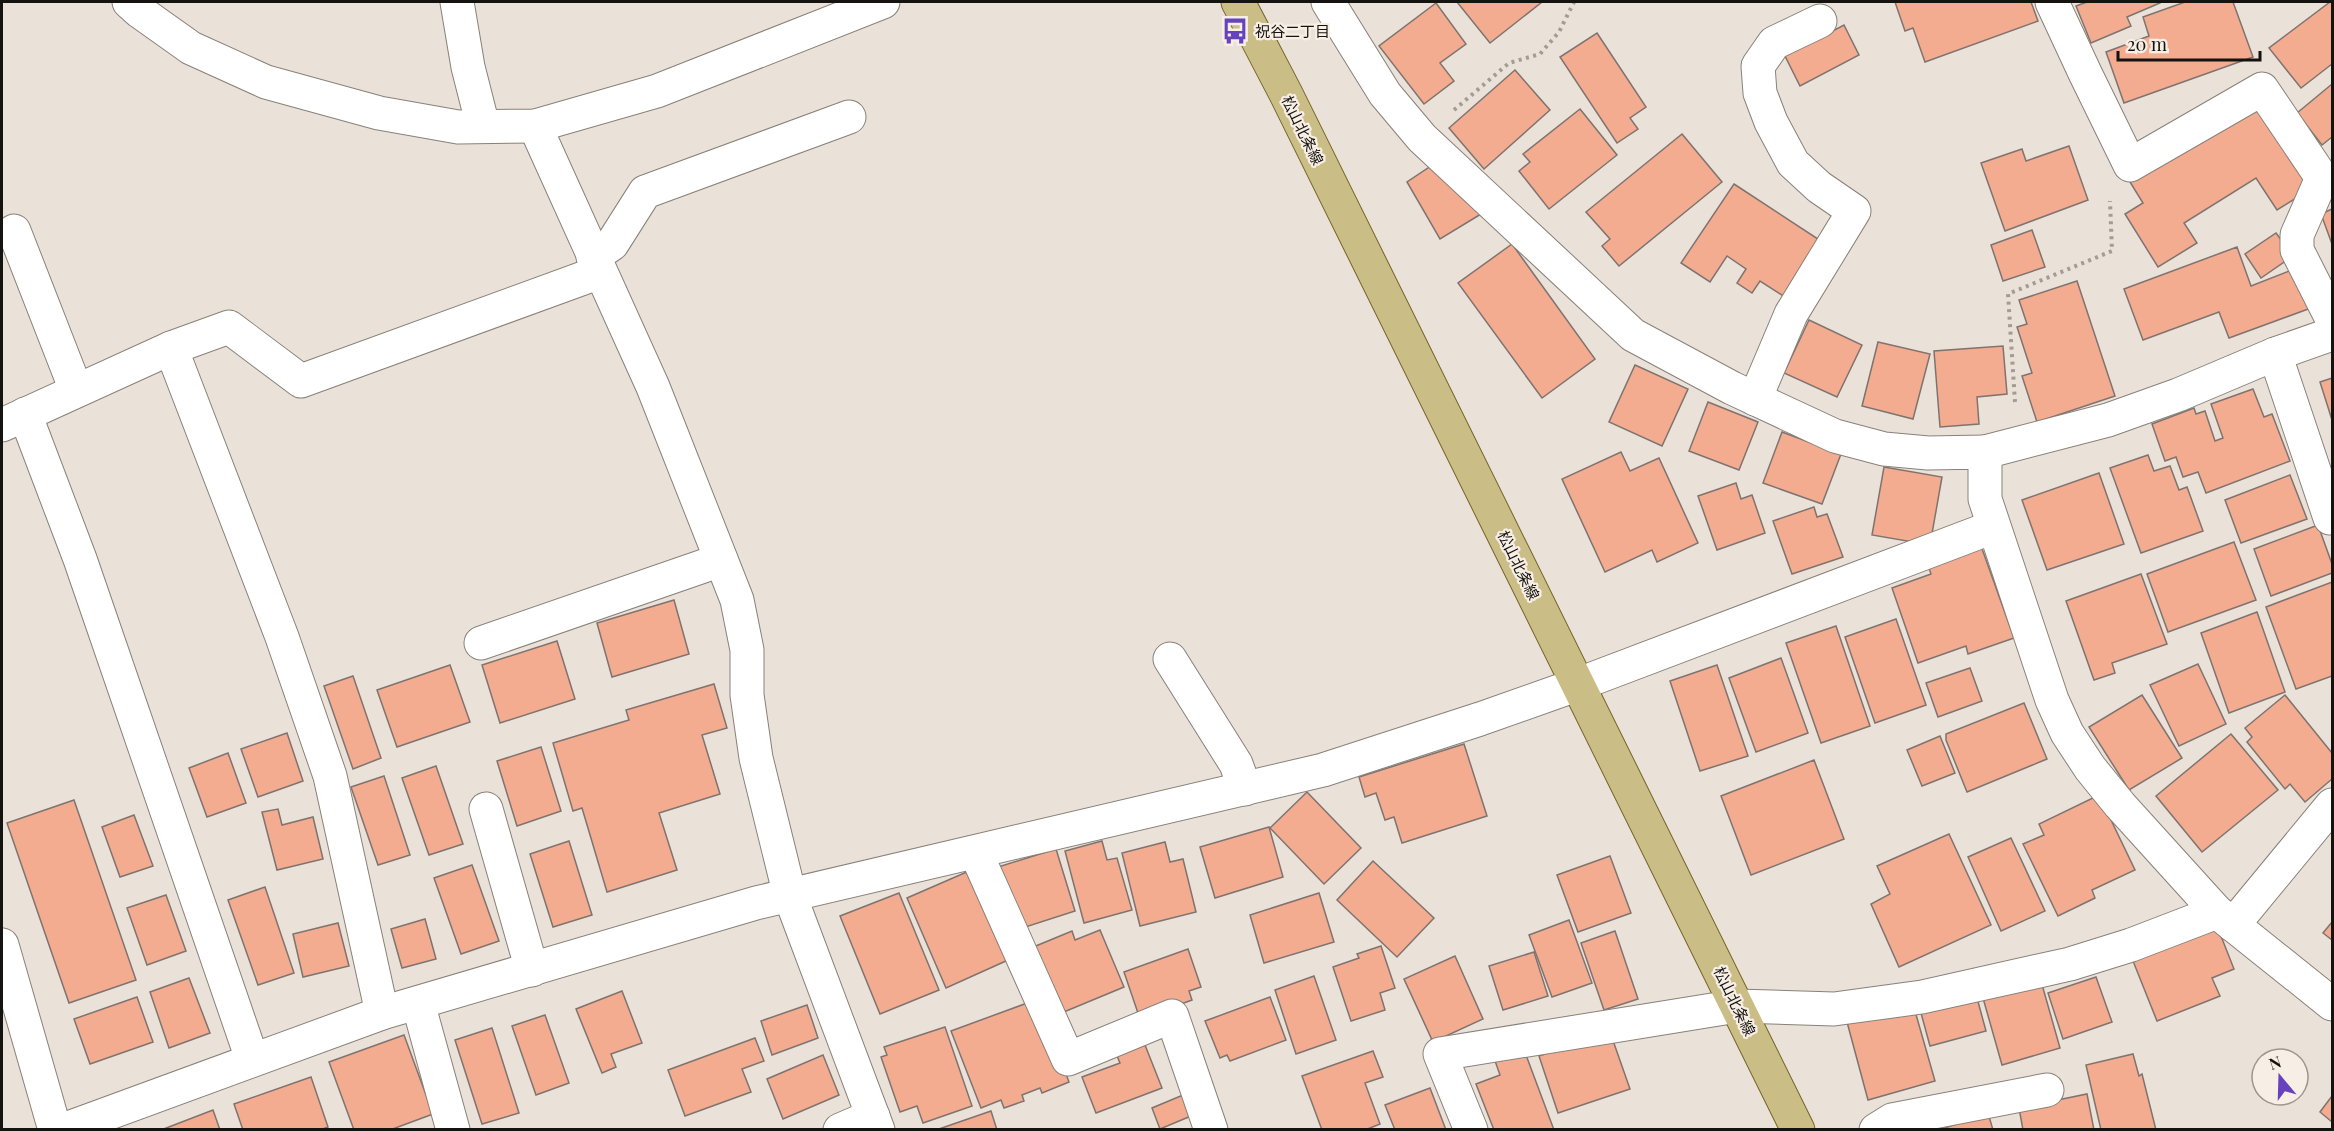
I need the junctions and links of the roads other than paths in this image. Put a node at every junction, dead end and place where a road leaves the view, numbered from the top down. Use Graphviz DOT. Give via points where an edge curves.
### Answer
graph roads {
  1 [pos="129,2"];
  2 [pos="457,2"];
  3 [pos="883,2"];
  4 [pos="1238,2"];
  5 [pos="1328,2"];
  6 [pos="2052,2"];
  7 [pos="1820,21"];
  8 [pos="849,117"];
  9 [pos="483,126"];
  10 [pos="536,126"];
  11 [pos="14,231"];
  12 [pos="596,264"];
  13 [pos="2332,319"];
  14 [pos="2332,334"];
  15 [pos="171,348"];
  16 [pos="2275,354"];
  17 [pos="76,390"];
  18 [pos="1755,399"];
  19 [pos="13,420"];
  20 [pos="1985,452"];
  21 [pos="2330,518"];
  22 [pos="1993,527"];
  23 [pos="721,560"];
  24 [pos="481,643"];
  25 [pos="1170,659"];
  26 [pos="1579,684"];
  27 [pos="1245,789"];
  28 [pos="2332,805"];
  29 [pos="486,809"];
  30 [pos="976,853"];
  31 [pos="790,896"];
  32 [pos="2225,918"];
  33 [pos="2,945"];
  34 [pos="532,969"];
  35 [pos="418,1003"];
  36 [pos="2332,1004"];
  37 [pos="1737,1006"];
  38 [pos="382,1014"];
  39 [pos="252,1059"];
  40 [pos="2048,1090"];
  41 [pos="876,1123"];
  42 [pos="55,1130"];
  43 [pos="63,1130"];
  44 [pos="453,1130"];
  45 [pos="840,1130"];
  46 [pos="1211,1130"];
  47 [pos="1472,1130"];
  48 [pos="1798,1130"];
  49 [pos="1876,1130"];
  1 -- 9 [label="street" via="191,48 266,82 379,113 458,127"];
  2 -- 9 [label="street"];
  3 -- 10 [label="street" via="657,91"];
  4 -- 26 [label="main road, 松山北条線"];
  5 -- 18 [label="street" via="1384,94 1422,138 1633,335"];
  6 -- 13 [label="street" via="2130,165 2262,89 2322,178 2297,235 2297,250"];
  7 -- 18 [label="street" via="1774,43 1758,66 1760,93 1793,163 1854,211 1791,314"];
  8 -- 12 [label="street" via="645,192"];
  9 -- 10 [label="street"];
  10 -- 12 [label="street"];
  11 -- 17 [label="street"];
  12 -- 15 [label="street" via="301,381 229,327"];
  12 -- 23 [label="street" via="653,387"];
  14 -- 16 [label="street"];
  15 -- 17 [label="street"];
  15 -- 38 [label="street" via="282,637 330,776"];
  16 -- 20 [label="street" via="2108,420"];
  16 -- 21 [label="street"];
  17 -- 19 [label="street"];
  18 -- 20 [label="street" via="1836,436 1884,449"];
  19 -- 39 [label="street" via="84,570"];
  20 -- 22 [label="street" via="1985,499"];
  22 -- 26 [label="street"];
  22 -- 32 [label="street" via="2067,733 2120,805"];
  23 -- 24 [label="street"];
  23 -- 31 [label="street" via="737,600 747,650 747,695 756,758"];
  25 -- 27 [label="street" via="1236,764"];
  26 -- 27 [label="street" via="1323,770"];
  26 -- 37 [label="main road, 松山北条線"];
  27 -- 30 [label="street"];
  28 -- 32 [label="street"];
  29 -- 34 [label="street"];
  30 -- 31 [label="street"];
  30 -- 46 [label="street" via="1068,1059 1172,1016"];
  31 -- 34 [label="street"];
  31 -- 41 [label="street"];
  32 -- 36 [label="street"];
  32 -- 37 [label="street" via="2070,964 1922,997 1834,1009"];
  33 -- 42 [label="street"];
  34 -- 35 [label="street"];
  35 -- 38 [label="street"];
  35 -- 44 [label="street"];
  37 -- 47 [label="street" via="1440,1054"];
  37 -- 48 [label="main road, 松山北条線"];
  38 -- 39 [label="street"];
  39 -- 43 [label="street"];
  40 -- 49 [label="street" via="1892,1120"];
  41 -- 45 [label="street"];
}
